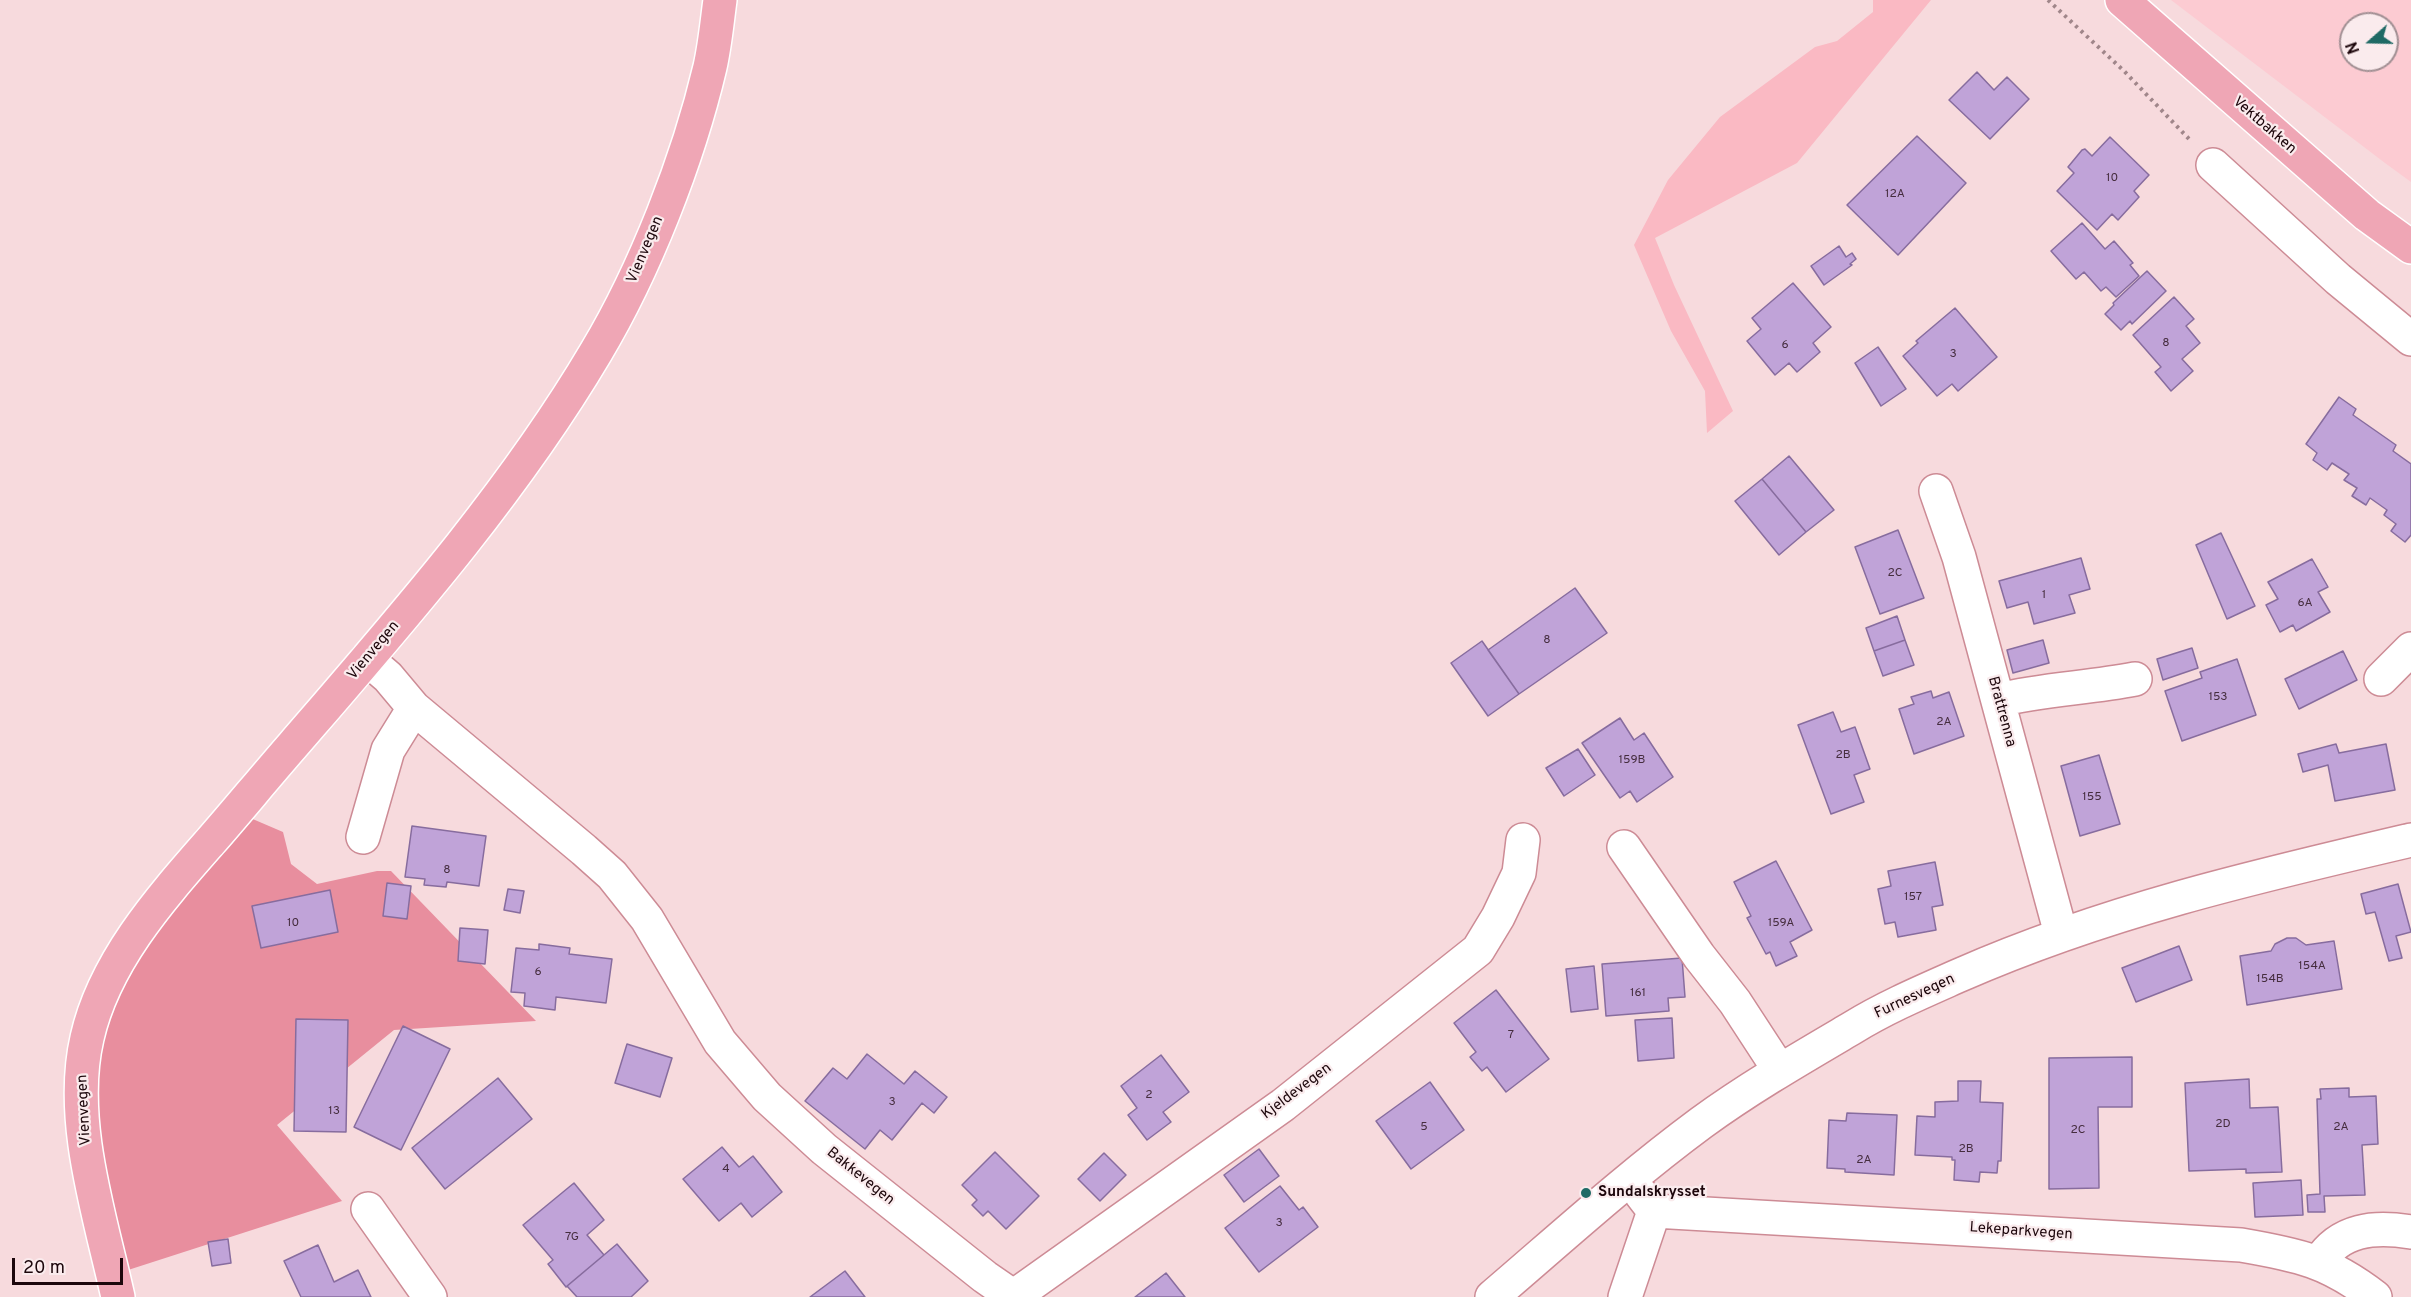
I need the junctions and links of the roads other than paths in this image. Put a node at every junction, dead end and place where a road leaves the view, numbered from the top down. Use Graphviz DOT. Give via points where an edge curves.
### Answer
graph roads {
  1 [pos="720,0"];
  2 [pos="2122,0"];
  3 [pos="2213,165"];
  4 [pos="2411,247"];
  5 [pos="2411,339"];
  6 [pos="1936,491"];
  7 [pos="2411,649"];
  8 [pos="367,659"];
  9 [pos="2135,679"];
  10 [pos="2381,679"];
  11 [pos="1998,700"];
  12 [pos="414,708"];
  13 [pos="363,837"];
  14 [pos="1523,840"];
  15 [pos="2411,840"];
  16 [pos="1624,848"];
  17 [pos="2061,934"];
  18 [pos="1780,1071"];
  19 [pos="1629,1180"];
  20 [pos="368,1209"];
  21 [pos="1654,1211"];
  22 [pos="2411,1232"];
  23 [pos="2319,1262"];
  24 [pos="117,1297"];
  25 [pos="430,1297"];
  26 [pos="1013,1297"];
  27 [pos="1492,1297"];
  28 [pos="1624,1297"];
  29 [pos="2375,1297"];
  1 -- 8 [label="main road, Vienvegen" via="710,65 692,129 639,270 596,352 486,513"];
  2 -- 4 [label="main road, Vektbakken" via="2358,207"];
  3 -- 5 [label="street" via="2338,279"];
  6 -- 11 [label="street, Brattrenna" via="1959,557"];
  7 -- 10 [label="street"];
  8 -- 12 [label="street, Bakkevegen"];
  8 -- 24 [label="main road, Vienvegen" via="187,868 142,926 97,1003 82,1075 82,1118"];
  9 -- 11 [label="street"];
  11 -- 17 [label="street, Brattrenna"];
  12 -- 13 [label="street" via="388,750"];
  12 -- 26 [label="street, Bakkevegen" via="612,875 646,919 720,1042 767,1097 824,1149"];
  14 -- 26 [label="street, Kjeldevegen" via="1519,873 1478,950 1282,1105"];
  15 -- 17 [label="street, Furnesvegen" via="2180,896"];
  16 -- 18 [label="street"];
  17 -- 18 [label="street, Furnesvegen" via="1917,994"];
  18 -- 19 [label="street, Furnesvegen" via="1702,1123"];
  19 -- 21 [label="street"];
  19 -- 27 [label="street, Furnesvegen"];
  20 -- 25 [label="street"];
  21 -- 23 [label="street, Lekeparkvegen" via="2241,1245"];
  21 -- 28 [label="street"];
  22 -- 23 [label="street" via="2391,1229 2344,1237 2327,1248"];
  23 -- 29 [label="street, Lekeparkvegen"];
}
